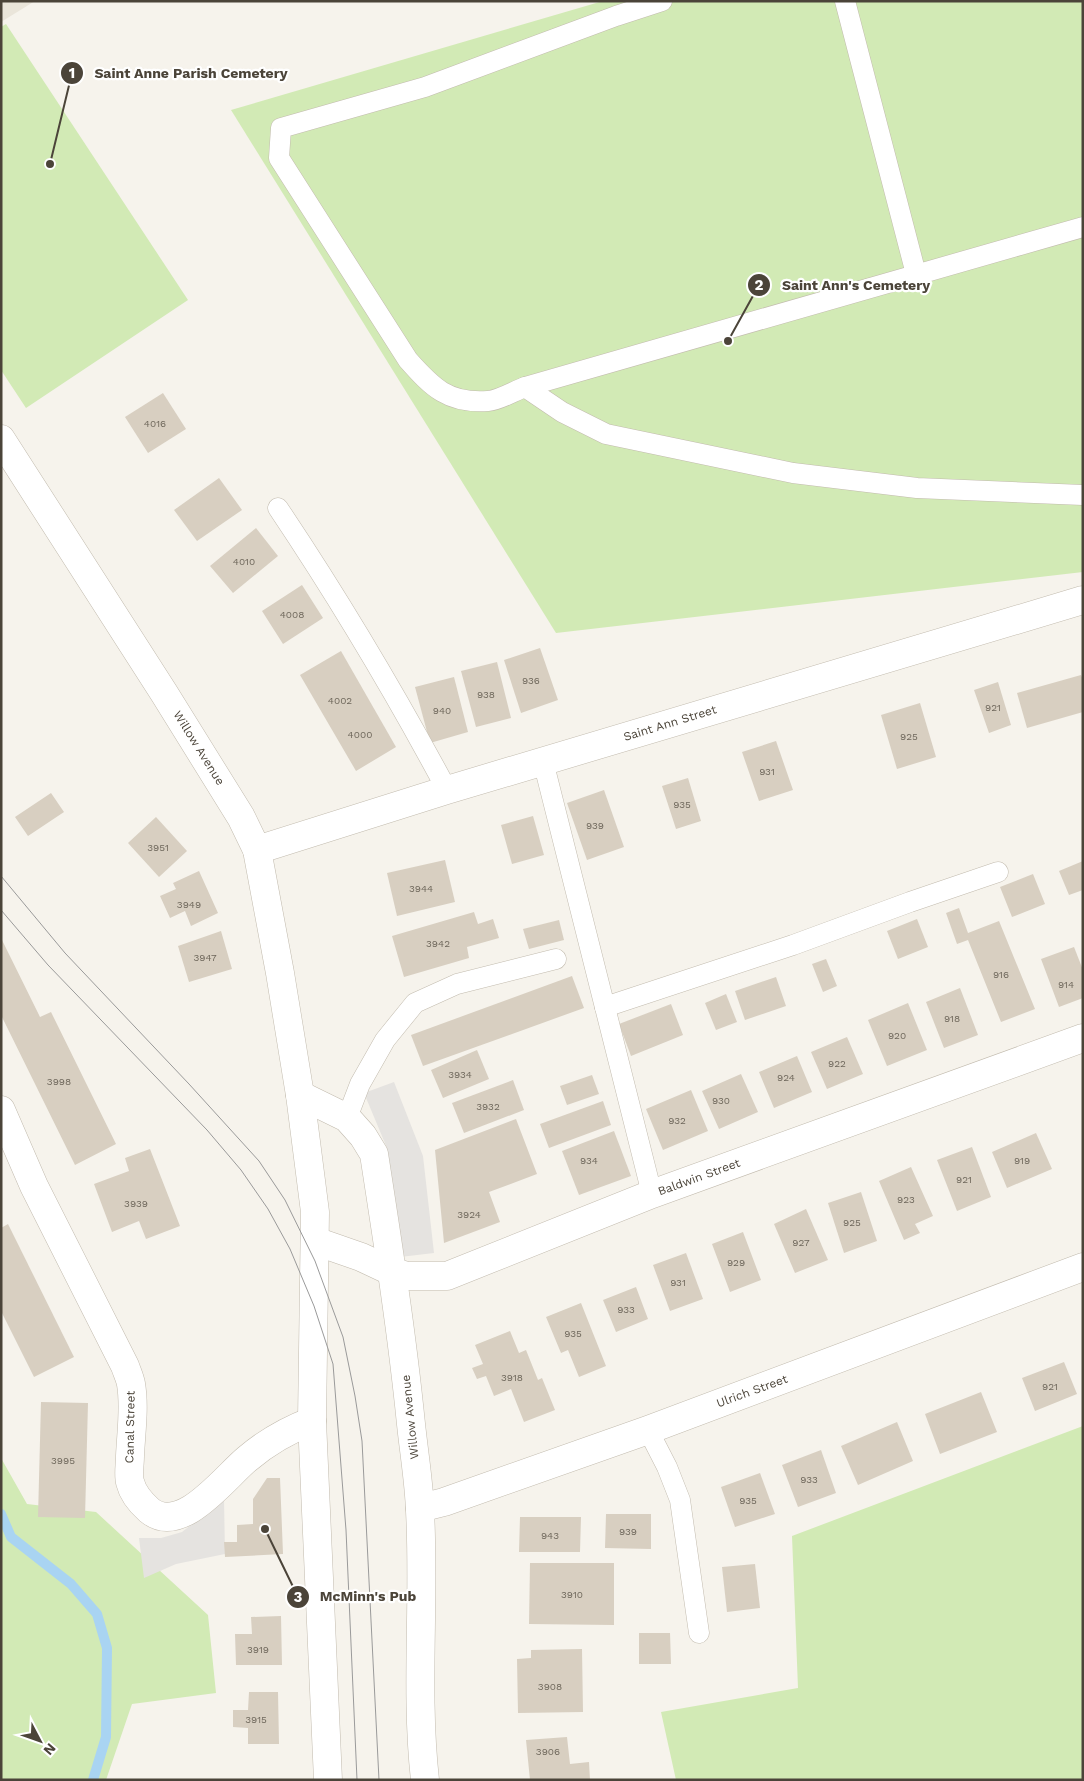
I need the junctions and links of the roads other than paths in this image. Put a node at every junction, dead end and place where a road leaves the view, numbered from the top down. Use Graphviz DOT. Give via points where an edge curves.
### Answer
graph roads {
  1 [pos="662,1"];
  2 [pos="845,1"];
  3 [pos="1083,226"];
  4 [pos="916,274"];
  5 [pos="525,387"];
  6 [pos="1,439"];
  7 [pos="1083,496"];
  8 [pos="278,508"];
  9 [pos="1083,600"];
  10 [pos="543,761"];
  11 [pos="446,790"];
  12 [pos="257,850"];
  13 [pos="998,872"];
  14 [pos="556,959"];
  15 [pos="605,1007"];
  16 [pos="1083,1038"];
  17 [pos="300,1095"];
  18 [pos="1,1110"];
  19 [pos="347,1118"];
  20 [pos="652,1194"];
  21 [pos="315,1241"];
  22 [pos="1083,1267"];
  23 [pos="393,1272"];
  24 [pos="312,1421"];
  25 [pos="648,1430"];
  26 [pos="420,1508"];
  27 [pos="699,1632"];
  28 [pos="328,1780"];
  29 [pos="425,1780"];
  1 -- 5 [label="lane" via="425,87 281,128 279,158 408,360 430,385 457,400 489,401"];
  2 -- 4 [label="lane"];
  3 -- 4 [label="lane"];
  4 -- 5 [label="lane"];
  5 -- 7 [label="lane" via="562,412 606,434 793,473 917,488"];
  6 -- 12 [label="street, Willow Avenue" via="174,709 241,817"];
  8 -- 11 [label="lane" via="368,649"];
  9 -- 10 [label="street, Saint Ann Street"];
  10 -- 11 [label="street, Saint Ann Street"];
  10 -- 15 [label="lane"];
  11 -- 12 [label="street, Saint Ann Street"];
  12 -- 17 [label="street, Willow Avenue"];
  13 -- 15 [label="lane"];
  14 -- 19 [label="lane" via="457,984 415,1003 385,1040 360,1084"];
  15 -- 20 [label="lane"];
  16 -- 20 [label="street, Baldwin Street"];
  17 -- 19 [label="street, Willow Avenue"];
  17 -- 21 [label="street, Willow Avenue" via="315,1212"];
  18 -- 24 [label="street, Canal Street" via="34,1186 125,1366 131,1383 132,1402 130,1480 144,1506 163,1518 173,1518 188,1511 275,1438"];
  19 -- 23 [label="street, Willow Avenue" via="374,1154"];
  20 -- 23 [label="street, Baldwin Street" via="447,1276 408,1276"];
  21 -- 23 [label="street, Baldwin Street"];
  21 -- 24 [label="street, Willow Avenue"];
  22 -- 25 [label="street, Ulrich Street"];
  23 -- 26 [label="street, Willow Avenue"];
  24 -- 28 [label="street, Willow Avenue"];
  25 -- 26 [label="street, Ulrich Street"];
  25 -- 27 [label="lane" via="680,1500"];
  26 -- 29 [label="street, Willow Avenue" via="420,1650"];
}
